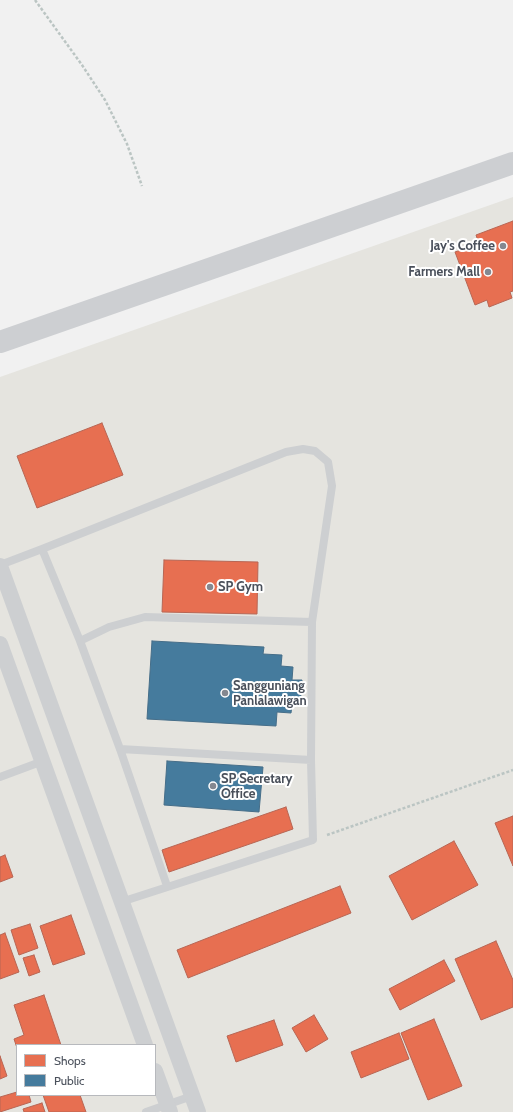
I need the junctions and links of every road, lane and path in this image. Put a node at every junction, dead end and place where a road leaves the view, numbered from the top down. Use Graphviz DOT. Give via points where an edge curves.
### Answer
graph roads {
  1 [pos="34,0"];
  2 [pos="513,163"];
  3 [pos="513,178"];
  4 [pos="142,186"];
  5 [pos="0,342"];
  6 [pos="0,356"];
  7 [pos="42,549"];
  8 [pos="0,566"];
  9 [pos="312,622"];
  10 [pos="80,642"];
  11 [pos="0,644"];
  12 [pos="120,749"];
  13 [pos="67,752"];
  14 [pos="311,760"];
  15 [pos="42,761"];
  16 [pos="513,770"];
  17 [pos="0,777"];
  18 [pos="313,840"];
  19 [pos="167,886"];
  20 [pos="121,902"];
  21 [pos="97,910"];
  22 [pos="145,1044"];
  23 [pos="156,1074"];
  24 [pos="192,1096"];
  25 [pos="168,1108"];
  26 [pos="146,1112"];
  27 [pos="198,1112"];
  1 -- 4 [label="path" via="105,100 127,144"];
  2 -- 5 [label="main road"];
  3 -- 6 [label="main road"];
  7 -- 8 [label="lane"];
  7 -- 9 [label="lane" via="286,452 303,449 316,451 328,462 332,486"];
  7 -- 10 [label="lane"];
  8 -- 13 [label="street"];
  9 -- 10 [label="lane" via="145,617 108,627"];
  9 -- 14 [label="lane"];
  10 -- 12 [label="lane"];
  11 -- 15 [label="street"];
  12 -- 14 [label="lane"];
  12 -- 19 [label="lane"];
  13 -- 15 [label="street"];
  13 -- 20 [label="street"];
  14 -- 18 [label="lane"];
  15 -- 17 [label="lane"];
  15 -- 21 [label="street"];
  16 -- 18 [label="path"];
  18 -- 19 [label="lane"];
  19 -- 20 [label="lane"];
  20 -- 21 [label="street"];
  20 -- 24 [label="street"];
  21 -- 22 [label="street"];
  23 -- 25 [label="street"];
  24 -- 25 [label="lane"];
  24 -- 27 [label="street"];
  25 -- 26 [label="lane"];
}
